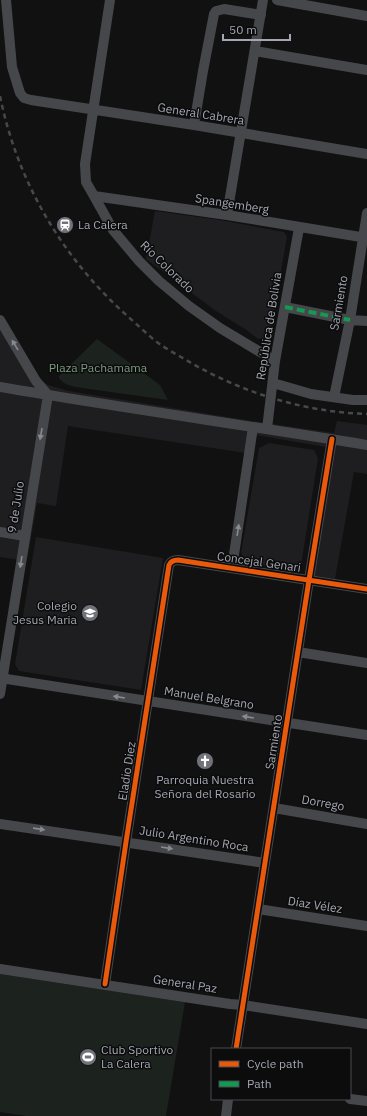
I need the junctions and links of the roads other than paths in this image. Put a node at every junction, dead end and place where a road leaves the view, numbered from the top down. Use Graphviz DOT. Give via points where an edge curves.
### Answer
graph roads {
  1 [pos="6,0"];
  2 [pos="110,0"];
  3 [pos="263,0"];
  4 [pos="277,0"];
  5 [pos="261,15"];
  6 [pos="367,16"];
  7 [pos="255,51"];
  8 [pos="367,70"];
  9 [pos="93,110"];
  10 [pos="194,125"];
  11 [pos="241,133"];
  12 [pos="367,154"];
  13 [pos="94,196"];
  14 [pos="367,213"];
  15 [pos="227,215"];
  16 [pos="299,228"];
  17 [pos="365,238"];
  18 [pos="285,307"];
  19 [pos="0,320"];
  20 [pos="350,320"];
  21 [pos="367,321"];
  22 [pos="275,361"];
  23 [pos="30,370"];
  24 [pos="273,383"];
  25 [pos="0,387"];
  26 [pos="14,389"];
  27 [pos="48,396"];
  28 [pos="334,397"];
  29 [pos="367,400"];
  30 [pos="254,427"];
  31 [pos="267,429"];
  32 [pos="332,439"];
  33 [pos="367,444"];
  34 [pos="0,532"];
  35 [pos="25,536"];
  36 [pos="172,561"];
  37 [pos="232,568"];
  38 [pos="309,580"];
  39 [pos="367,589"];
  40 [pos="298,652"];
  41 [pos="367,663"];
  42 [pos="1,678"];
  43 [pos="0,694"];
  44 [pos="148,701"];
  45 [pos="286,723"];
  46 [pos="367,735"];
  47 [pos="274,808"];
  48 [pos="0,824"];
  49 [pos="367,824"];
  50 [pos="126,842"];
  51 [pos="265,863"];
  52 [pos="258,909"];
  53 [pos="367,926"];
  54 [pos="0,969"];
  55 [pos="105,984"];
  56 [pos="243,1004"];
  57 [pos="367,1024"];
  58 [pos="236,1048"];
  59 [pos="351,1099"];
  60 [pos="228,1100"];
  61 [pos="367,1102"];
  62 [pos="226,1116"];
  1 -- 9 [label="street, General Cabrera" via="12,67 20,93 24,98 31,100"];
  2 -- 9 [label="street, Río Colorado"];
  3 -- 5 [label="street"];
  4 -- 6 [label="street"];
  5 -- 7 [label="street"];
  5 -- 10 [label="street" via="224,9 214,14"];
  7 -- 8 [label="street"];
  7 -- 11 [label="street"];
  9 -- 10 [label="street, General Cabrera"];
  9 -- 13 [label="street, Río Colorado" via="85,173 86,182"];
  10 -- 11 [label="street, General Cabrera"];
  11 -- 12 [label="street, General Cabrera"];
  11 -- 15 [label="street"];
  13 -- 15 [label="street, Spangemberg"];
  13 -- 22 [label="street, Río Colorado" via="113,230 159,281 201,315"];
  14 -- 17 [label="street, Sarmiento"];
  15 -- 16 [label="street, Spangemberg"];
  16 -- 17 [label="street, Spangemberg"];
  16 -- 18 [label="street, República de Bolivia"];
  17 -- 20 [label="street, Sarmiento"];
  18 -- 20 [label="street"];
  18 -- 22 [label="street, República de Bolivia"];
  23 -- 19 [label="street, one-way"];
  20 -- 21 [label="street"];
  20 -- 28 [label="street, Sarmiento"];
  22 -- 24 [label="street, República de Bolivia"];
  23 -- 26 [label="street" via="24,385"];
  23 -- 27 [label="street"];
  24 -- 28 [label="street" via="311,394"];
  24 -- 31 [label="street, República de Bolivia"];
  25 -- 26 [label="street"];
  26 -- 27 [label="street"];
  27 -- 30 [label="street"];
  27 -- 35 [label="street, 9 de Julio, one-way"];
  28 -- 29 [label="street"];
  30 -- 31 [label="street"];
  37 -- 30 [label="street, one-way"];
  31 -- 32 [label="street"];
  32 -- 33 [label="street"];
  32 -- 38 [label="street, Sarmiento"];
  34 -- 35 [label="street"];
  35 -- 42 [label="street, 9 de Julio, one-way"];
  36 -- 37 [label="street, Concejal Genari"];
  36 -- 44 [label="street, Eladio Diez" via="169,565"];
  37 -- 38 [label="street, Concejal Genari"];
  38 -- 39 [label="street, Concejal Genari"];
  38 -- 40 [label="street, Sarmiento"];
  40 -- 41 [label="street"];
  40 -- 45 [label="street, Sarmiento"];
  42 -- 43 [label="street, 9 de Julio"];
  44 -- 42 [label="street, Manuel Belgrano, one-way"];
  45 -- 44 [label="street, Manuel Belgrano, one-way"];
  44 -- 50 [label="street, Eladio Diez"];
  45 -- 46 [label="street, Manuel Belgrano"];
  45 -- 47 [label="street, Sarmiento"];
  47 -- 49 [label="street, Dorrego"];
  47 -- 51 [label="street, Sarmiento"];
  48 -- 50 [label="street, Julio Argentino Roca, one-way"];
  50 -- 51 [label="street, Julio Argentino Roca, one-way"];
  50 -- 55 [label="street, Eladio Diez"];
  51 -- 52 [label="street, Sarmiento"];
  52 -- 53 [label="street, Díaz Vélez"];
  52 -- 56 [label="street, Sarmiento"];
  54 -- 55 [label="street, General Paz"];
  55 -- 56 [label="street, General Paz"];
  56 -- 57 [label="street, General Paz"];
  56 -- 58 [label="street, Sarmiento"];
  59 -- 61 [label="street"];
  60 -- 62 [label="street"];
}
